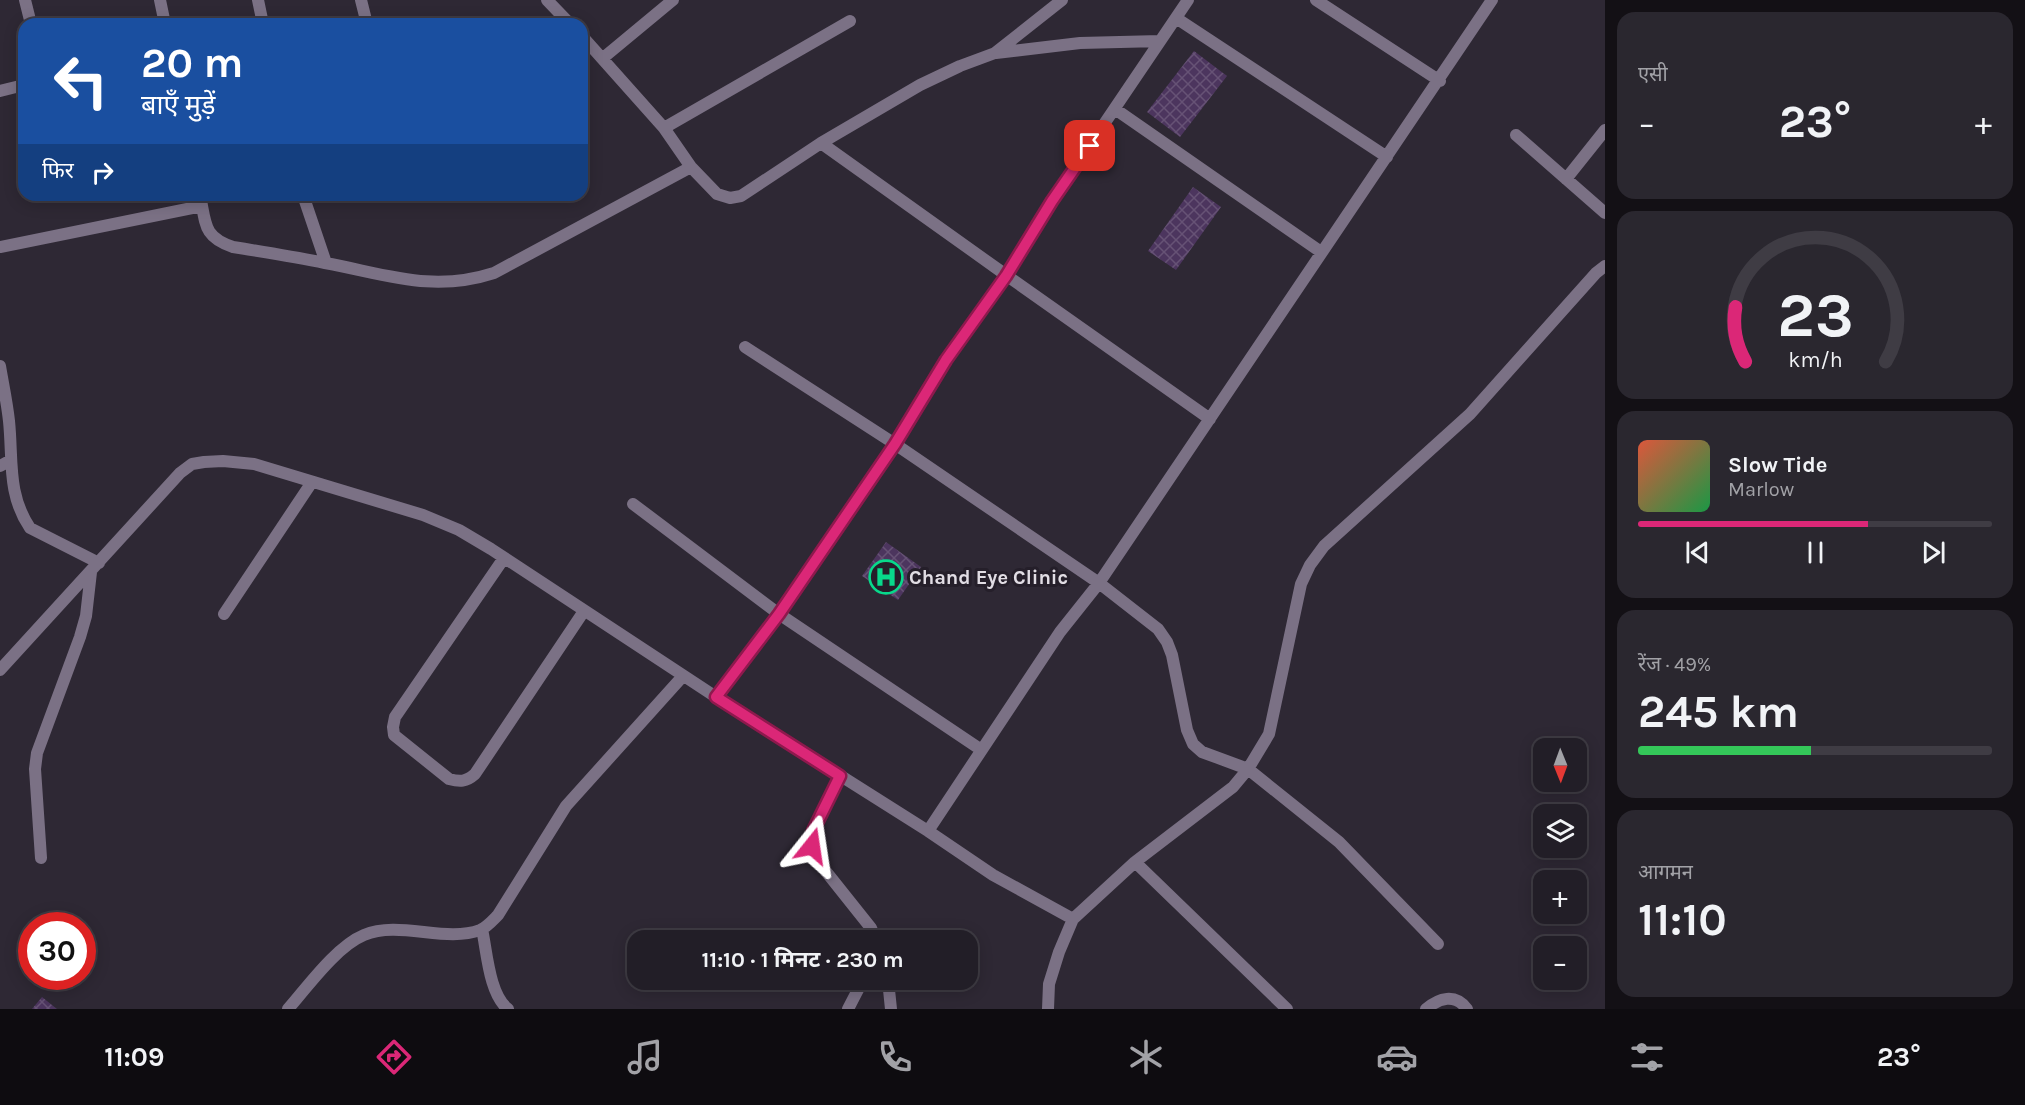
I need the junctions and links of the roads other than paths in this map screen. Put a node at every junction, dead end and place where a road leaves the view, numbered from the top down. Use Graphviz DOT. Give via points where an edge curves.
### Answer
graph roads {
  1 [pos="25,0"];
  2 [pos="160,0"];
  3 [pos="258,0"];
  4 [pos="361,0"];
  5 [pos="547,0"];
  6 [pos="673,0"];
  7 [pos="1062,0"];
  8 [pos="1188,0"];
  9 [pos="1316,0"];
  10 [pos="1492,0"];
  11 [pos="30,18"];
  12 [pos="164,18"];
  13 [pos="262,18"];
  14 [pos="366,18"];
  15 [pos="564,18"];
  16 [pos="1176,18"];
  17 [pos="850,21"];
  18 [pos="1160,41"];
  19 [pos="588,42"];
  20 [pos="995,53"];
  21 [pos="603,58"];
  22 [pos="1440,81"];
  23 [pos="18,86"];
  24 [pos="0,91"];
  25 [pos="1115,109"];
  26 [pos="664,128"];
  27 [pos="1605,130"];
  28 [pos="1516,135"];
  29 [pos="821,143"];
  30 [pos="1387,157"];
  31 [pos="692,166"];
  32 [pos="1566,179"];
  33 [pos="197,201"];
  34 [pos="201,201"];
  35 [pos="305,201"];
  36 [pos="1605,213"];
  37 [pos="0,247"];
  38 [pos="1321,252"];
  39 [pos="326,263"];
  40 [pos="1605,267"];
  41 [pos="1006,276"];
  42 [pos="745,347"];
  43 [pos="0,366"];
  44 [pos="1210,418"];
  45 [pos="4,421"];
  46 [pos="895,444"];
  47 [pos="5,463"];
  48 [pos="312,482"];
  49 [pos="633,504"];
  50 [pos="504,558"];
  51 [pos="95,567"];
  52 [pos="1099,583"];
  53 [pos="584,611"];
  54 [pos="224,614"];
  55 [pos="779,614"];
  56 [pos="0,670"];
  57 [pos="683,676"];
  58 [pos="716,697"];
  59 [pos="980,749"];
  60 [pos="1248,769"];
  61 [pos="840,776"];
  62 [pos="928,831"];
  63 [pos="41,858"];
  64 [pos="1135,862"];
  65 [pos="1073,919"];
  66 [pos="482,929"];
  67 [pos="872,930"];
  68 [pos="1438,945"];
  69 [pos="858,990"];
  70 [pos="889,990"];
  71 [pos="288,1009"];
  72 [pos="508,1009"];
  73 [pos="848,1009"];
  74 [pos="891,1009"];
  75 [pos="1048,1009"];
  76 [pos="1287,1009"];
  77 [pos="1426,1009"];
  78 [pos="1467,1009"];
  1 -- 11 [label="street"];
  2 -- 12 [label="street"];
  3 -- 13 [label="street"];
  4 -- 14 [label="street"];
  5 -- 15 [label="street"];
  6 -- 21 [label="street"];
  7 -- 20 [label="street"];
  8 -- 16 [label="street"];
  9 -- 22 [label="street"];
  10 -- 22 [label="street"];
  16 -- 18 [label="street"];
  16 -- 30 [label="street"];
  17 -- 26 [label="street"];
  18 -- 20 [label="street" via="1080,43"];
  18 -- 25 [label="street"];
  19 -- 21 [label="street"];
  20 -- 29 [label="street" via="920,85"];
  21 -- 26 [label="street"];
  22 -- 30 [label="street"];
  23 -- 24 [label="street"];
  25 -- 38 [label="street"];
  25 -- 41 [label="street"];
  26 -- 31 [label="street"];
  27 -- 32 [label="street"];
  28 -- 32 [label="street"];
  29 -- 31 [label="street" via="741,196 730,198 717,194"];
  29 -- 41 [label="street"];
  30 -- 38 [label="street"];
  31 -- 39 [label="street" via="494,273 474,279 412,281"];
  32 -- 36 [label="street"];
  33 -- 37 [label="street"];
  34 -- 39 [label="street" via="207,228 220,243"];
  35 -- 39 [label="street"];
  38 -- 44 [label="street"];
  40 -- 60 [label="street" via="1470,414 1324,546 1310,565 1301,584 1269,734"];
  41 -- 44 [label="street"];
  41 -- 46 [label="street" via="946,360"];
  42 -- 46 [label="street"];
  43 -- 45 [label="street"];
  44 -- 52 [label="street"];
  45 -- 47 [label="street"];
  46 -- 52 [label="street"];
  46 -- 55 [label="street"];
  47 -- 51 [label="street" via="15,501 30,528"];
  48 -- 50 [label="street" via="423,515 459,530"];
  48 -- 51 [label="street" via="254,464 192,464"];
  48 -- 54 [label="street"];
  49 -- 55 [label="street"];
  50 -- 53 [label="street"];
  50 -- 53 [label="street" via="394,717 394,735 449,779 460,782 475,774"];
  51 -- 56 [label="street"];
  51 -- 63 [label="street" via="80,637 37,753"];
  52 -- 59 [label="street" via="1060,632"];
  52 -- 60 [label="street" via="1158,629 1167,642 1193,744 1202,752"];
  53 -- 57 [label="street"];
  55 -- 58 [label="street"];
  55 -- 59 [label="street"];
  57 -- 58 [label="street"];
  57 -- 66 [label="street" via="566,806 498,915"];
  58 -- 61 [label="street"];
  59 -- 62 [label="street"];
  60 -- 64 [label="street" via="1233,787"];
  60 -- 68 [label="street" via="1339,842"];
  61 -- 62 [label="street"];
  61 -- 67 [label="street" via="813,831 812,846 816,859"];
  62 -- 65 [label="street" via="993,875"];
  64 -- 65 [label="street"];
  64 -- 76 [label="street"];
  65 -- 75 [label="street" via="1050,984"];
  66 -- 71 [label="street" via="465,933 366,934 345,946"];
  66 -- 72 [label="street" via="493,986 501,1004"];
  69 -- 73 [label="street"];
  70 -- 74 [label="street"];
  77 -- 78 [label="street" via="1437,1000 1448,998"];
}
